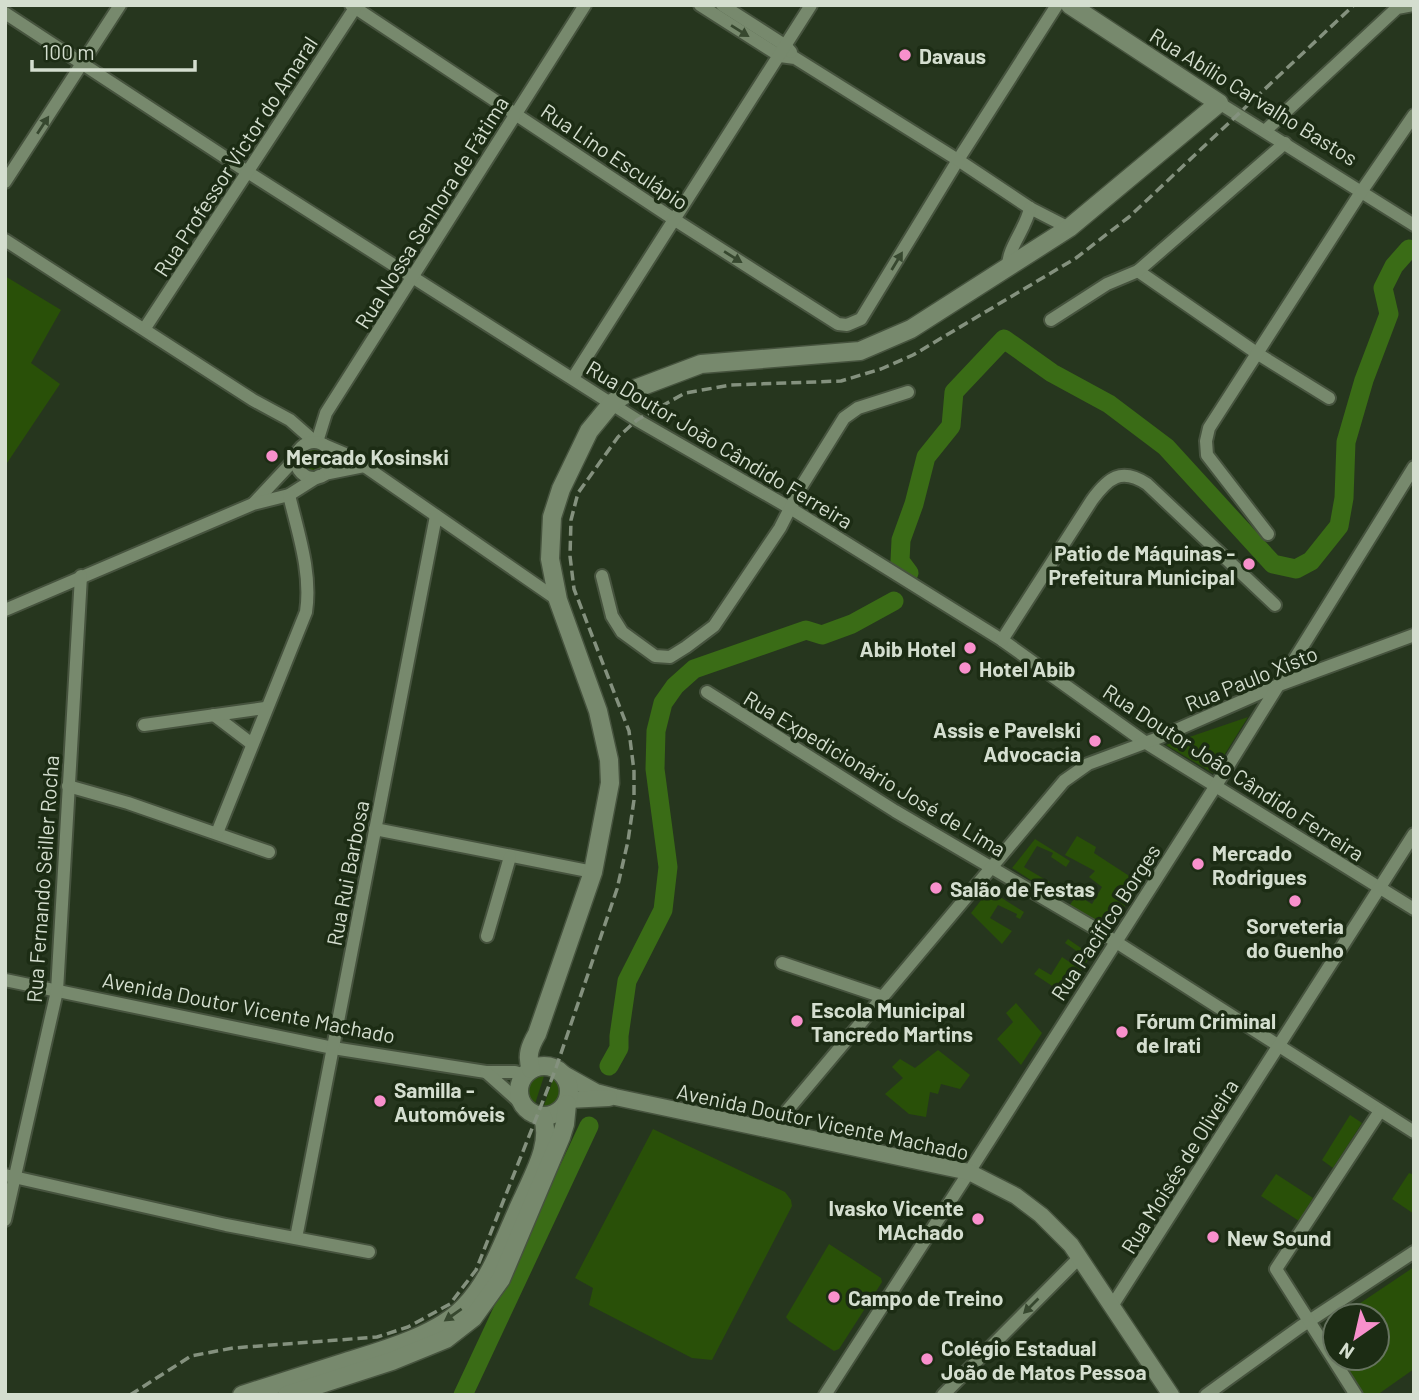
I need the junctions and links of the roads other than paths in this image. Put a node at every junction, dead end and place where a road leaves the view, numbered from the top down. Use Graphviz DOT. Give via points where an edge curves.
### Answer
graph roads {
  1 [pos="120,5"];
  2 [pos="585,5"];
  3 [pos="699,5"];
  4 [pos="722,5"];
  5 [pos="811,5"];
  6 [pos="1057,5"];
  7 [pos="1070,5"];
  8 [pos="1413,5"];
  9 [pos="354,6"];
  10 [pos="5,13"];
  11 [pos="783,51"];
  12 [pos="83,63"];
  13 [pos="1219,103"];
  14 [pos="516,114"];
  15 [pos="1414,115"];
  16 [pos="1266,130"];
  17 [pos="1285,143"];
  18 [pos="958,160"];
  19 [pos="249,173"];
  20 [pos="5,182"];
  21 [pos="1361,192"];
  22 [pos="1030,208"];
  23 [pos="675,220"];
  24 [pos="1414,225"];
  25 [pos="1069,228"];
  26 [pos="5,240"];
  27 [pos="1008,268"];
  28 [pos="1139,271"];
  29 [pos="413,277"];
  30 [pos="1051,320"];
  31 [pos="145,328"];
  32 [pos="1258,354"];
  33 [pos="573,378"];
  34 [pos="908,392"];
  35 [pos="1329,398"];
  36 [pos="612,402"];
  37 [pos="290,420"];
  38 [pos="319,443"];
  39 [pos="298,453"];
  40 [pos="364,466"];
  41 [pos="1414,467"];
  42 [pos="322,475"];
  43 [pos="289,495"];
  44 [pos="253,504"];
  45 [pos="790,508"];
  46 [pos="436,516"];
  47 [pos="1268,534"];
  48 [pos="81,576"];
  49 [pos="602,576"];
  50 [pos="558,600"];
  51 [pos="1275,605"];
  52 [pos="5,610"];
  53 [pos="1414,635"];
  54 [pos="1002,640"];
  55 [pos="1276,686"];
  56 [pos="706,692"];
  57 [pos="265,708"];
  58 [pos="214,715"];
  59 [pos="144,725"];
  60 [pos="1146,743"];
  61 [pos="252,744"];
  62 [pos="68,786"];
  63 [pos="1215,787"];
  64 [pos="375,830"];
  65 [pos="217,833"];
  66 [pos="1414,834"];
  67 [pos="269,852"];
  68 [pos="510,857"];
  69 [pos="993,867"];
  70 [pos="593,872"];
  71 [pos="1379,888"];
  72 [pos="1414,909"];
  73 [pos="487,936"];
  74 [pos="1116,942"];
  75 [pos="782,963"];
  76 [pos="5,980"];
  77 [pos="57,990"];
  78 [pos="883,997"];
  79 [pos="537,1034"];
  80 [pos="1278,1045"];
  81 [pos="333,1048"];
  82 [pos="559,1071"];
  83 [pos="486,1072"];
  84 [pos="528,1072"];
  85 [pos="615,1097"];
  86 [pos="567,1102"];
  87 [pos="524,1106"];
  88 [pos="1380,1111"];
  89 [pos="542,1116"];
  90 [pos="770,1131"];
  91 [pos="1414,1132"];
  92 [pos="969,1172"];
  93 [pos="10,1175"];
  94 [pos="5,1220"];
  95 [pos="296,1238"];
  96 [pos="369,1252"];
  97 [pos="1414,1252"];
  98 [pos="1079,1258"];
  99 [pos="1112,1306"];
  100 [pos="1310,1321"];
  101 [pos="831,1391"];
  102 [pos="242,1395"];
  103 [pos="287,1395"];
  104 [pos="943,1395"];
  105 [pos="1171,1395"];
  106 [pos="1206,1395"];
  107 [pos="1356,1395"];
  1 -- 12 [label="street"];
  2 -- 14 [label="street, Rua Nossa Senhora de Fátima"];
  3 -- 11 [label="street, one-way"];
  4 -- 11 [label="street"];
  5 -- 11 [label="street"];
  6 -- 18 [label="street"];
  7 -- 13 [label="main road, Rua Abílio Carvalho Bastos"];
  8 -- 16 [label="street" via="1397,8"];
  9 -- 14 [label="street, Rua Lino Esculápio"];
  9 -- 19 [label="street, Rua Professor Victor do Amaral"];
  10 -- 12 [label="street, Rua Doutor João Cândido Ferreira"];
  11 -- 18 [label="street"];
  11 -- 23 [label="street"];
  12 -- 19 [label="street, Rua Doutor João Cândido Ferreira"];
  20 -- 12 [label="street, one-way"];
  13 -- 16 [label="street, Rua Abílio Carvalho Bastos"];
  13 -- 25 [label="main road"];
  14 -- 23 [label="street, Rua Lino Esculápio"];
  14 -- 29 [label="street, Rua Nossa Senhora de Fátima"];
  15 -- 21 [label="street"];
  16 -- 17 [label="street, Rua Abílio Carvalho Bastos"];
  17 -- 21 [label="street, Rua Abílio Carvalho Bastos"];
  17 -- 28 [label="street"];
  18 -- 22 [label="street"];
  23 -- 18 [label="street, Rua Lino Esculápio, one-way" via="838,324 848,325 861,319"];
  19 -- 29 [label="street, Rua Doutor João Cândido Ferreira"];
  19 -- 31 [label="street, Rua Professor Victor do Amaral"];
  21 -- 24 [label="street, Rua Abílio Carvalho Bastos"];
  21 -- 32 [label="street"];
  22 -- 25 [label="street"];
  22 -- 27 [label="street" via="1007,260"];
  23 -- 33 [label="street"];
  25 -- 27 [label="main road"];
  26 -- 31 [label="street"];
  27 -- 36 [label="main road" via="911,329 860,351 701,364"];
  28 -- 30 [label="street" via="1107,284"];
  28 -- 32 [label="street"];
  29 -- 33 [label="street, Rua Doutor João Cândido Ferreira"];
  29 -- 38 [label="street, Rua Nossa Senhora de Fátima" via="326,413"];
  31 -- 37 [label="street"];
  32 -- 35 [label="street"];
  32 -- 47 [label="street" via="1209,428 1206,442 1207,455"];
  33 -- 36 [label="street, Rua Doutor João Cândido Ferreira"];
  34 -- 45 [label="street" via="858,408 844,418"];
  36 -- 45 [label="street, Rua Doutor João Cândido Ferreira"];
  36 -- 50 [label="main road" via="584,440 552,517 550,559"];
  37 -- 38 [label="street"];
  37 -- 39 [label="street"];
  38 -- 39 [label="street" via="306,444"];
  38 -- 40 [label="street"];
  38 -- 42 [label="street" via="332,459"];
  39 -- 42 [label="street" via="303,474"];
  39 -- 44 [label="street"];
  40 -- 42 [label="street"];
  40 -- 46 [label="street"];
  41 -- 55 [label="street, Rua Pacífico Borges"];
  42 -- 43 [label="street"];
  43 -- 44 [label="street"];
  43 -- 57 [label="street" via="309,593 306,612"];
  44 -- 48 [label="street"];
  45 -- 49 [label="street" via="714,626 670,657 655,656 622,632 612,616"];
  45 -- 54 [label="street, Rua Doutor João Cândido Ferreira"];
  46 -- 50 [label="street"];
  46 -- 64 [label="street, Rua Rui Barbosa"];
  48 -- 52 [label="street"];
  48 -- 62 [label="street, Rua Fernando Seiller Rocha"];
  50 -- 70 [label="main road" via="598,711 609,760 610,783"];
  51 -- 54 [label="street" via="1147,484 1121,475 1109,480 1092,500"];
  53 -- 55 [label="street, Rua Paulo Xisto"];
  54 -- 60 [label="street, Rua Doutor João Cândido Ferreira"];
  55 -- 60 [label="street, Rua Paulo Xisto"];
  55 -- 63 [label="street, Rua Pacífico Borges"];
  56 -- 69 [label="street, Rua Expedicionário José de Lima"];
  57 -- 58 [label="street"];
  57 -- 61 [label="street"];
  58 -- 59 [label="street"];
  58 -- 61 [label="street"];
  60 -- 63 [label="street, Rua Doutor João Cândido Ferreira"];
  60 -- 69 [label="street, Rua Paulo Xisto" via="1088,764 1064,781"];
  61 -- 65 [label="street"];
  62 -- 65 [label="street"];
  62 -- 77 [label="street, Rua Fernando Seiller Rocha"];
  63 -- 71 [label="street, Rua Doutor João Cândido Ferreira"];
  63 -- 74 [label="street, Rua Pacífico Borges"];
  64 -- 68 [label="street"];
  64 -- 81 [label="street, Rua Rui Barbosa"];
  65 -- 67 [label="street"];
  66 -- 71 [label="street, Rua Moisés de Oliveira"];
  68 -- 70 [label="street"];
  68 -- 73 [label="street"];
  69 -- 74 [label="street, Rua Expedicionário José de Lima"];
  69 -- 78 [label="street, Rua Paulo Xisto"];
  70 -- 79 [label="main road"];
  71 -- 72 [label="street, Rua Doutor João Cândido Ferreira"];
  71 -- 80 [label="street, Rua Moisés de Oliveira"];
  74 -- 80 [label="street, Rua Expedicionário José de Lima"];
  74 -- 92 [label="street, Rua Pacífico Borges"];
  75 -- 78 [label="street"];
  76 -- 77 [label="street, Avenida Doutor Vicente Machado"];
  77 -- 81 [label="street, Avenida Doutor Vicente Machado"];
  77 -- 93 [label="street, Rua Fernando Seiller Rocha"];
  78 -- 90 [label="street, Rua Paulo Xisto"];
  79 -- 82 [label="main road"];
  79 -- 84 [label="main road" via="528,1052"];
  80 -- 88 [label="street, Rua Expedicionário José de Lima"];
  80 -- 99 [label="street, Rua Moisés de Oliveira"];
  81 -- 83 [label="street, Avenida Doutor Vicente Machado"];
  81 -- 95 [label="street, Rua Rui Barbosa"];
  82 -- 84 [label="main road" via="539,1066"];
  82 -- 85 [label="street, Avenida Doutor Vicente Machado"];
  82 -- 86 [label="main road" via="570,1088"];
  83 -- 84 [label="street, Avenida Doutor Vicente Machado"];
  83 -- 87 [label="street"];
  84 -- 87 [label="main road" via="519,1090"];
  85 -- 86 [label="street, Avenida Doutor Vicente Machado"];
  85 -- 90 [label="street, Avenida Doutor Vicente Machado"];
  86 -- 89 [label="main road" via="554,1115"];
  86 -- 103 [label="main road" via="561,1137 501,1279 473,1318 446,1339 403,1357"];
  87 -- 89 [label="main road"];
  88 -- 91 [label="street, Rua Expedicionário José de Lima"];
  88 -- 100 [label="street" via="1276,1269"];
  89 -- 102 [label="main road, one-way" via="544,1141 534,1172 488,1272 465,1307 435,1328 392,1347"];
  90 -- 92 [label="street, Avenida Doutor Vicente Machado"];
  92 -- 98 [label="street, Avenida Doutor Vicente Machado" via="1041,1214"];
  92 -- 101 [label="street, Rua Pacífico Borges"];
  93 -- 94 [label="street, Rua Fernando Seiller Rocha"];
  93 -- 95 [label="street"];
  95 -- 96 [label="street"];
  97 -- 100 [label="street"];
  98 -- 99 [label="street, Avenida Doutor Vicente Machado"];
  98 -- 104 [label="street, one-way"];
  99 -- 105 [label="street, Avenida Doutor Vicente Machado"];
  100 -- 106 [label="street"];
  100 -- 107 [label="street"];
}
